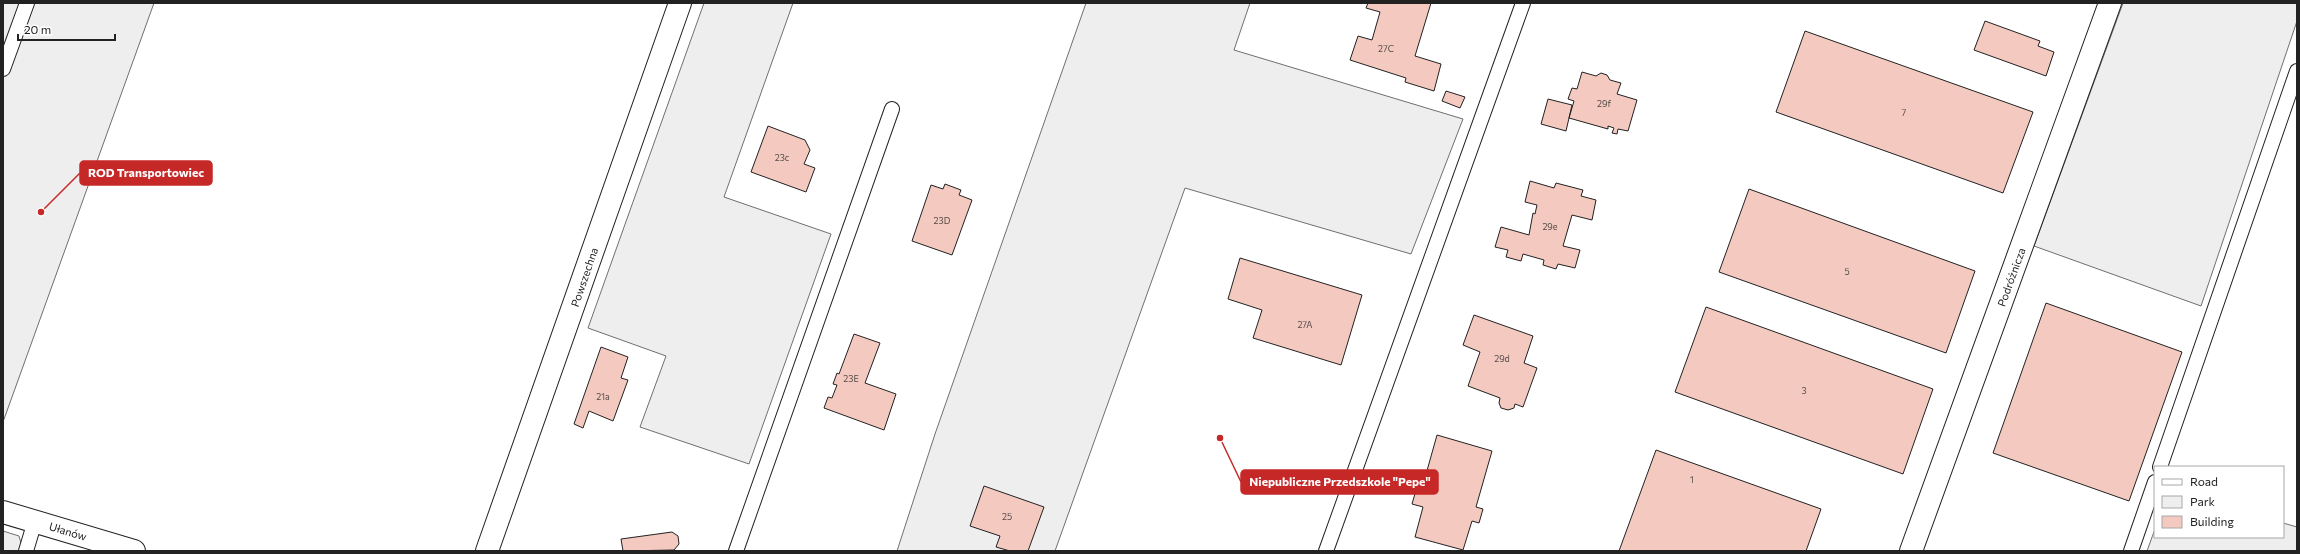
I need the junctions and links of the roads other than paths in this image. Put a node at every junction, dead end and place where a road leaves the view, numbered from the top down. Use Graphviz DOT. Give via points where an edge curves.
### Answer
graph roads {
  1 [pos="27,3"];
  2 [pos="680,3"];
  3 [pos="1523,3"];
  4 [pos="2110,3"];
  5 [pos="3,69"];
  6 [pos="2297,71"];
  7 [pos="892,109"];
  8 [pos="2160,466"];
  9 [pos="2154,485"];
  10 [pos="3,512"];
  11 [pos="35,521"];
  12 [pos="26,551"];
  13 [pos="134,551"];
  14 [pos="487,551"];
  15 [pos="736,551"];
  16 [pos="1326,551"];
  17 [pos="1911,551"];
  18 [pos="2131,551"];
  1 -- 5 [label="lane"];
  2 -- 14 [label="street, Powszechna"];
  3 -- 16 [label="lane"];
  4 -- 17 [label="street, Podróżnicza"];
  6 -- 8 [label="lane"];
  7 -- 15 [label="lane"];
  9 -- 18 [label="lane"];
  10 -- 11 [label="street, Ułanów"];
  11 -- 12 [label="lane"];
  11 -- 13 [label="street, Ułanów"];
}
